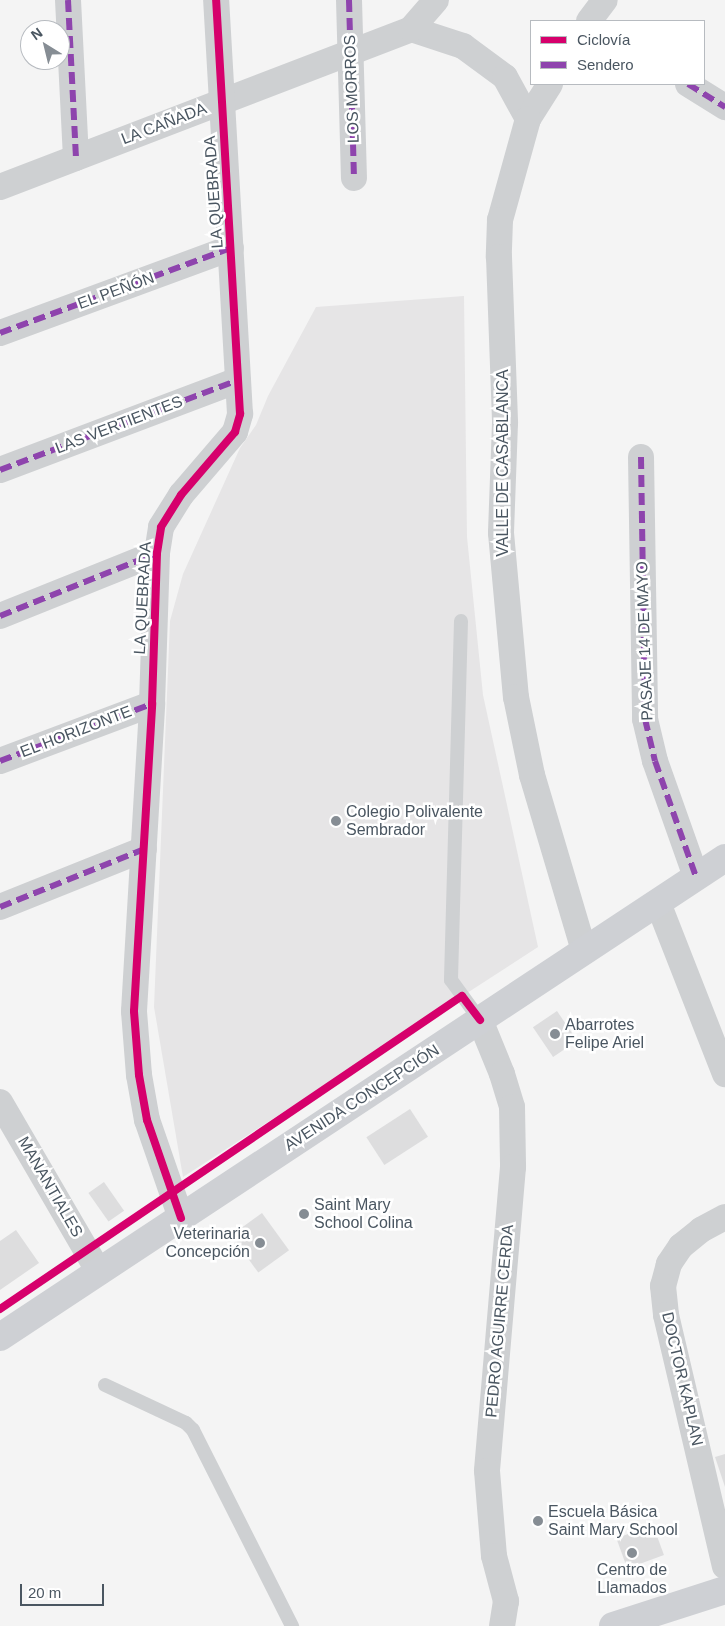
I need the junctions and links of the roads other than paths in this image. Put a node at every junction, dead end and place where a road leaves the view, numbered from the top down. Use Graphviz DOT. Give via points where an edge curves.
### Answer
graph roads {
  1 [pos="68,0"];
  2 [pos="216,0"];
  3 [pos="349,0"];
  4 [pos="436,0"];
  5 [pos="605,0"];
  6 [pos="590,20"];
  7 [pos="411,29"];
  8 [pos="351,52"];
  9 [pos="549,85"];
  10 [pos="690,85"];
  11 [pos="222,102"];
  12 [pos="725,107"];
  13 [pos="528,119"];
  14 [pos="76,158"];
  15 [pos="354,178"];
  16 [pos="0,187"];
  17 [pos="231,248"];
  18 [pos="0,333"];
  19 [pos="238,380"];
  20 [pos="640,457"];
  21 [pos="0,470"];
  22 [pos="157,553"];
  23 [pos="0,616"];
  24 [pos="461,621"];
  25 [pos="152,704"];
  26 [pos="0,761"];
  27 [pos="144,849"];
  28 [pos="725,858"];
  29 [pos="696,878"];
  30 [pos="658,903"];
  31 [pos="0,907"];
  32 [pos="584,951"];
  33 [pos="480,1020"];
  34 [pos="725,1074"];
  35 [pos="0,1102"];
  36 [pos="725,1217"];
  37 [pos="181,1218"];
  38 [pos="99,1272"];
  39 [pos="0,1337"];
  40 [pos="105,1385"];
  41 [pos="725,1566"];
  42 [pos="725,1590"];
  43 [pos="292,1626"];
  44 [pos="502,1626"];
  45 [pos="613,1626"];
  1 -- 14 [label="street"];
  2 -- 11 [label="street, LA QUEBRADA"];
  3 -- 8 [label="street, LOS MORROS"];
  4 -- 7 [label="street"];
  5 -- 6 [label="street"];
  7 -- 8 [label="street, LA CAÑADA"];
  7 -- 13 [label="street" via="463,46 505,77"];
  8 -- 11 [label="street, LA CAÑADA"];
  8 -- 15 [label="street, LOS MORROS"];
  9 -- 13 [label="street, VALLE DE CASABLANCA"];
  10 -- 12 [label="street"];
  11 -- 14 [label="street, LA CAÑADA"];
  11 -- 17 [label="street, LA QUEBRADA"];
  13 -- 32 [label="street, VALLE DE CASABLANCA" via="500,220 504,423 501,533 516,697 532,775"];
  14 -- 16 [label="street, LA CAÑADA"];
  17 -- 18 [label="street, EL PEÑÓN"];
  17 -- 19 [label="street, LA QUEBRADA"];
  19 -- 21 [label="street, LAS VERTIENTES"];
  19 -- 22 [label="street, LA QUEBRADA" via="240,414 235,432 181,495 161,527"];
  20 -- 29 [label="street, PASAJE 14 DE MAYO" via="645,718 655,761"];
  22 -- 23 [label="street"];
  22 -- 25 [label="street, LA QUEBRADA"];
  24 -- 33 [label="lane" via="451,980"];
  25 -- 26 [label="street, EL HORIZONTE"];
  25 -- 27 [label="street, LA QUEBRADA"];
  27 -- 31 [label="street"];
  27 -- 37 [label="street, LA QUEBRADA" via="134,1011 139,1075 147,1120"];
  28 -- 29 [label="main road, AVENIDA CONCEPCIÓN"];
  29 -- 30 [label="main road, AVENIDA CONCEPCIÓN"];
  30 -- 32 [label="main road, AVENIDA CONCEPCIÓN"];
  30 -- 34 [label="street"];
  32 -- 33 [label="main road, AVENIDA CONCEPCIÓN"];
  33 -- 37 [label="main road, AVENIDA CONCEPCIÓN"];
  33 -- 44 [label="street, PEDRO AGUIRRE CERDA" via="512,1108 513,1167 487,1471 494,1556 506,1601"];
  35 -- 38 [label="street, MANANTIALES"];
  36 -- 41 [label="street, DOCTOR KAPLAN" via="681,1246 669,1264 663,1286 666,1315"];
  37 -- 38 [label="main road, AVENIDA CONCEPCIÓN"];
  38 -- 39 [label="main road, AVENIDA CONCEPCIÓN"];
  40 -- 43 [label="lane" via="193,1430"];
  42 -- 45 [label="main road"];
}
